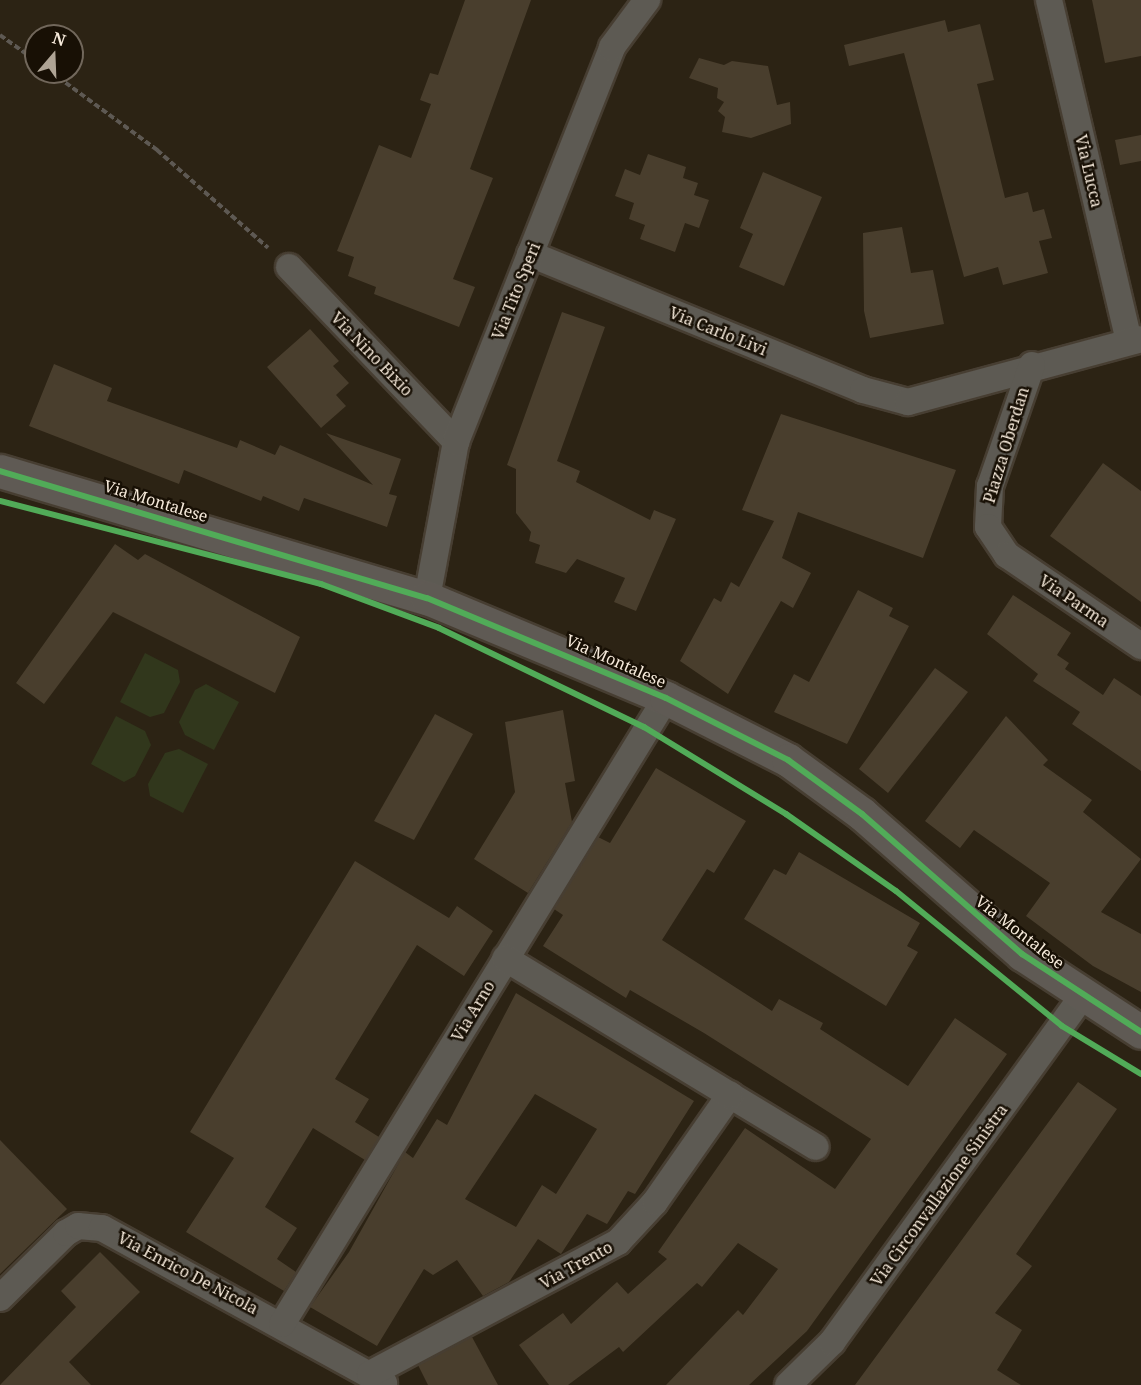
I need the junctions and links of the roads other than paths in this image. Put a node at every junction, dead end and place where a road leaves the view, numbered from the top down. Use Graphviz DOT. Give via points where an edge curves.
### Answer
graph roads {
  1 [pos="647,0"];
  2 [pos="1049,0"];
  3 [pos="530,254"];
  4 [pos="289,267"];
  5 [pos="1135,340"];
  6 [pos="1032,365"];
  7 [pos="908,402"];
  8 [pos="456,442"];
  9 [pos="0,471"];
  10 [pos="1007,555"];
  11 [pos="428,598"];
  12 [pos="1141,646"];
  13 [pos="666,698"];
  14 [pos="505,958"];
  15 [pos="1082,997"];
  16 [pos="1141,1032"];
  17 [pos="730,1095"];
  18 [pos="816,1147"];
  19 [pos="0,1298"];
  20 [pos="282,1324"];
  21 [pos="378,1379"];
  22 [pos="788,1385"];
  1 -- 3 [label="street, Via Tito Speri" via="612,47"];
  2 -- 5 [label="street, Via Lucca"];
  3 -- 7 [label="street, Via Carlo Livi" via="863,390"];
  3 -- 8 [label="street, Via Tito Speri"];
  4 -- 8 [label="street, Via Nino Bixio"];
  5 -- 6 [label="street, Piazza Oberdan"];
  6 -- 7 [label="street, Piazza Oberdan"];
  6 -- 10 [label="street, Piazza Oberdan" via="986,507 988,527"];
  8 -- 11 [label="street, Via Tito Speri"];
  9 -- 11 [label="street, Via Montalese"];
  10 -- 12 [label="street, Via Parma"];
  11 -- 13 [label="street, Via Montalese"];
  13 -- 14 [label="street, Via Arno"];
  13 -- 15 [label="street, Via Montalese" via="788,760 1022,954"];
  14 -- 17 [label="street"];
  14 -- 20 [label="street, Via Arno"];
  15 -- 16 [label="street, Via Montalese"];
  15 -- 22 [label="street, Via Circonvallazione Sinistra" via="832,1342"];
  17 -- 18 [label="street"];
  17 -- 21 [label="street, Via Trento" via="655,1202 618,1242"];
  19 -- 20 [label="street, Via Enrico De Nicola" via="66,1233 91,1226"];
  20 -- 21 [label="street, Via Enrico De Nicola"];
}
